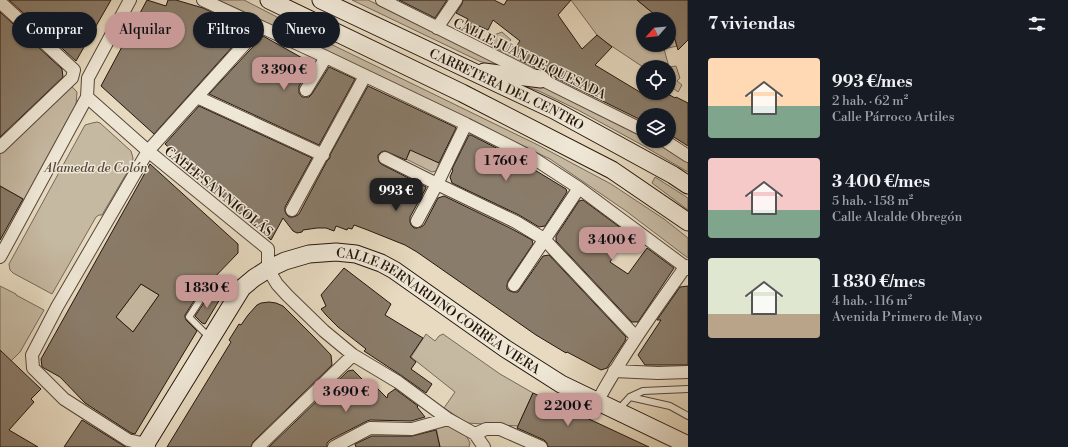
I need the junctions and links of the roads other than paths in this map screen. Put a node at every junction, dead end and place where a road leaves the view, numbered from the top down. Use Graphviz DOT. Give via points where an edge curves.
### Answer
graph roads {
  1 [pos="130,0"];
  2 [pos="203,0"];
  3 [pos="269,0"];
  4 [pos="321,0"];
  5 [pos="382,0"];
  6 [pos="456,0"];
  7 [pos="0,2"];
  8 [pos="229,12"];
  9 [pos="264,28"];
  10 [pos="437,28"];
  11 [pos="240,48"];
  12 [pos="326,57"];
  13 [pos="470,71"];
  14 [pos="73,74"];
  15 [pos="365,76"];
  16 [pos="88,78"];
  17 [pos="541,79"];
  18 [pos="306,90"];
  19 [pos="87,97"];
  20 [pos="197,97"];
  21 [pos="466,124"];
  22 [pos="636,126"];
  23 [pos="0,147"];
  24 [pos="676,148"];
  25 [pos="148,151"];
  26 [pos="323,155"];
  27 [pos="688,156"];
  28 [pos="385,158"];
  29 [pos="437,184"];
  30 [pos="688,185"];
  31 [pos="579,188"];
  32 [pos="292,210"];
  33 [pos="417,221"];
  34 [pos="688,222"];
  35 [pos="544,239"];
  36 [pos="0,257"];
  37 [pos="687,268"];
  38 [pos="268,269"];
  39 [pos="514,285"];
  40 [pos="242,288"];
  41 [pos="636,337"];
  42 [pos="211,339"];
  43 [pos="353,355"];
  44 [pos="614,371"];
  45 [pos="688,372"];
  46 [pos="688,389"];
  47 [pos="630,397"];
  48 [pos="597,402"];
  49 [pos="617,411"];
  50 [pos="688,416"];
  51 [pos="448,419"];
  52 [pos="475,434"];
  53 [pos="688,445"];
  54 [pos="146,446"];
  55 [pos="258,447"];
  56 [pos="334,447"];
  57 [pos="484,447"];
  58 [pos="541,447"];
  1 -- 16 [label="street"];
  2 -- 8 [label="street"];
  3 -- 34 [label="main road, CARRETERA DEL CENTRO" via="462,93 612,170"];
  4 -- 13 [label="main road, CARRETERA DEL CENTRO"];
  5 -- 10 [label="street, CALLE JUAN DE QUESADA"];
  6 -- 10 [label="street"];
  7 -- 14 [label="street"];
  9 -- 12 [label="street"];
  10 -- 17 [label="street, CALLE JUAN DE QUESADA"];
  11 -- 20 [label="street"];
  12 -- 15 [label="street"];
  12 -- 18 [label="street"];
  13 -- 17 [label="main road"];
  13 -- 30 [label="main road, CARRETERA DEL CENTRO" via="554,110"];
  14 -- 16 [label="street"];
  14 -- 23 [label="street"];
  15 -- 21 [label="street"];
  15 -- 26 [label="street"];
  16 -- 19 [label="street"];
  17 -- 22 [label="street, CALLE JUAN DE QUESADA"];
  19 -- 25 [label="street, CALLE SAN NICOLÁS"];
  19 -- 36 [label="street"];
  20 -- 25 [label="street"];
  20 -- 26 [label="street"];
  21 -- 29 [label="street"];
  21 -- 31 [label="street" via="533,158"];
  24 -- 27 [label="street"];
  25 -- 38 [label="street, CALLE SAN NICOLÁS" via="268,249"];
  25 -- 54 [label="street" via="32,355 33,368 64,400 128,440"];
  26 -- 32 [label="street"];
  28 -- 29 [label="street"];
  29 -- 33 [label="street"];
  29 -- 35 [label="street" via="516,222"];
  31 -- 35 [label="street"];
  31 -- 37 [label="street"];
  35 -- 39 [label="street"];
  35 -- 41 [label="street"];
  37 -- 41 [label="street"];
  38 -- 40 [label="main road, CALLE BERNARDINO CORREA VIERA"];
  38 -- 43 [label="street" via="287,295"];
  38 -- 48 [label="main road, CALLE BERNARDINO CORREA VIERA" via="309,254 336,252 356,254 381,263 554,380"];
  40 -- 42 [label="main road"];
  40 -- 42 [label="lane" via="208,288 189,317"];
  41 -- 44 [label="street"];
  42 -- 54 [label="main road"];
  43 -- 51 [label="street" via="398,382"];
  43 -- 55 [label="street"];
  44 -- 45 [label="street"];
  44 -- 48 [label="street"];
  46 -- 47 [label="lane" via="643,391"];
  47 -- 49 [label="lane"];
  47 -- 50 [label="lane" via="670,406"];
  48 -- 49 [label="main road, CALLE BERNARDINO CORREA VIERA"];
  49 -- 53 [label="main road, CALLE BERNARDINO CORREA VIERA"];
  51 -- 52 [label="street"];
  51 -- 56 [label="street" via="412,429 370,428"];
  52 -- 57 [label="street"];
  52 -- 58 [label="street" via="486,429 500,429"];
}
